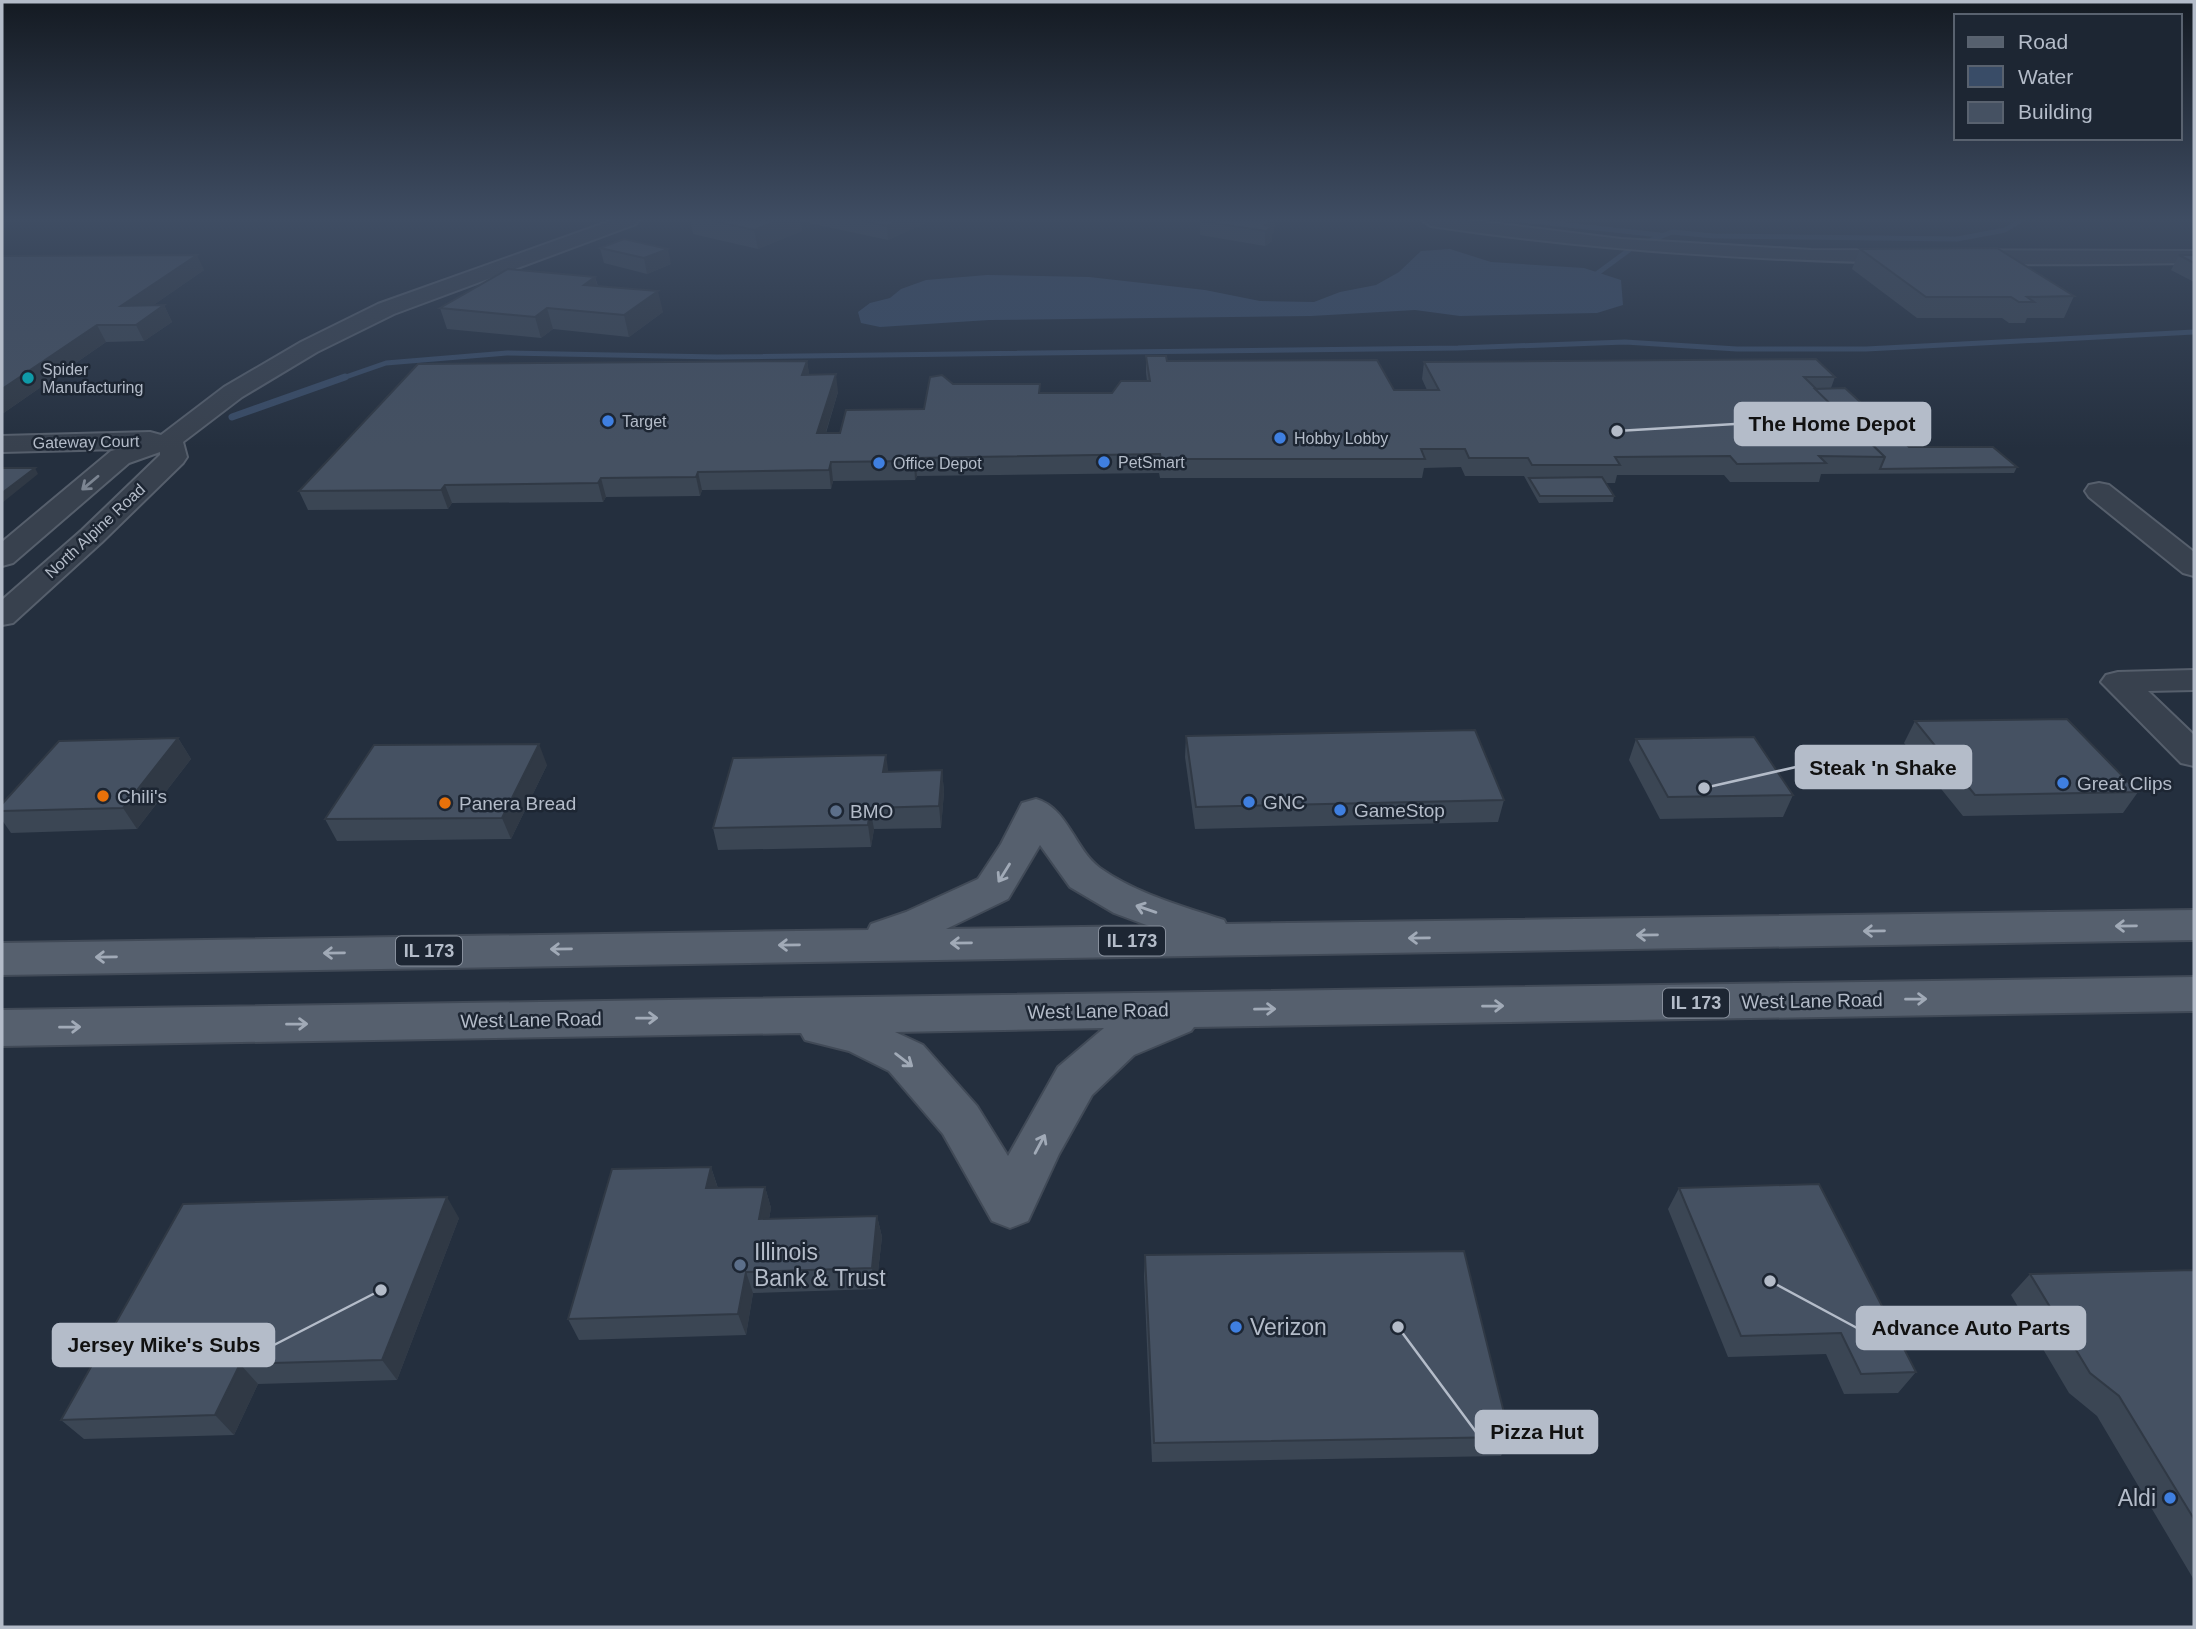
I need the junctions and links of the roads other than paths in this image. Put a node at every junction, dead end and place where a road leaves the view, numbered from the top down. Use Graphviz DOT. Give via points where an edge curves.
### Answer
graph roads {
  1 [pos="419,296"];
  2 [pos="170,440"];
  3 [pos="2,444"];
  4 [pos="2099,491"];
  5 [pos="2,557"];
  6 [pos="2194,567"];
  7 [pos="2,616"];
  8 [pos="2194,680"];
  9 [pos="2194,755"];
  10 [pos="2194,925"];
  11 [pos="1234,940"];
  12 [pos="857,944"];
  13 [pos="2,959"];
  14 [pos="2194,994"];
  15 [pos="2147,995"];
  16 [pos="2194,1000"];
  17 [pos="1197,1010"];
  18 [pos="771,1016"];
  19 [pos="2,1028"];
  1 -- 2 [label="street, North Alpine Road" via="309,347 233,392"];
  2 -- 3 [label="street, Gateway Court"];
  2 -- 5 [label="street, North Alpine Road, one-way" via="120,457"];
  2 -- 7 [label="street, North Alpine Road" via="174,457"];
  4 -- 6 [label="street"];
  8 -- 9 [label="street" via="2118,682"];
  10 -- 11 [label="main road, IL 173, one-way"];
  11 -- 12 [label="main road, IL 173, one-way"];
  11 -- 12 [label="main road, one-way" via="1129,903 1084,877 1036,812 993,889 921,923"];
  12 -- 13 [label="main road, IL 173, one-way"];
  14 -- 15 [label="main road, West Lane Road / IL 173"];
  15 -- 16 [label="main road"];
  17 -- 15 [label="main road, West Lane Road / IL 173, one-way"];
  17 -- 18 [label="main road, West Lane Road / IL 173"];
  18 -- 17 [label="main road, one-way" via="859,1035 906,1058 960,1120 1010,1206 1075,1081 1118,1042"];
  19 -- 18 [label="main road, West Lane Road / IL 173, one-way"];
}
